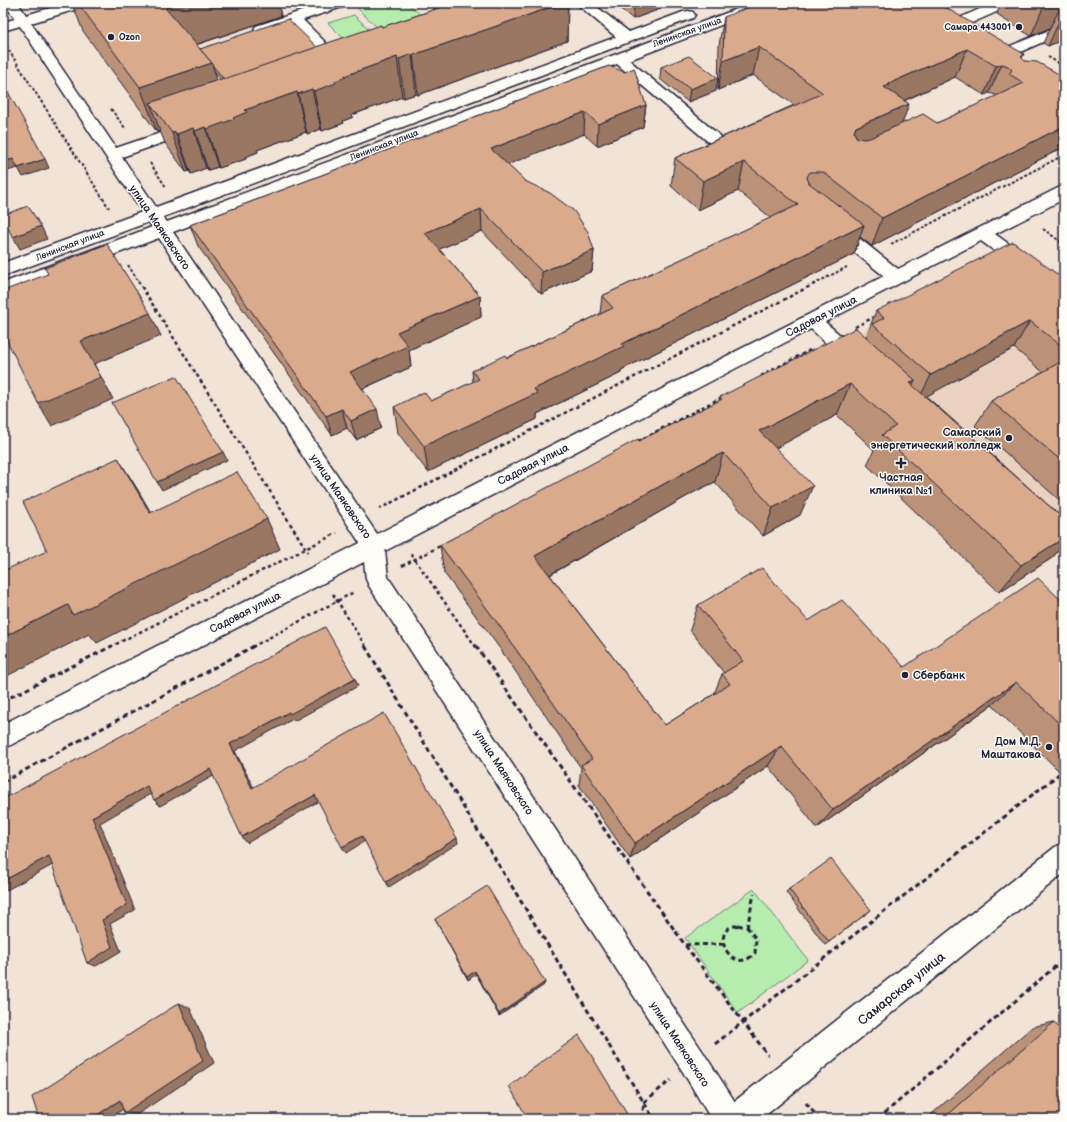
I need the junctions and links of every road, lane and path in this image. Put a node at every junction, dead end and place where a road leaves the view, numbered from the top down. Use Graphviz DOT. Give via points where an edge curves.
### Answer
graph roads {
  1 [pos="11,3"];
  2 [pos="82,3"];
  3 [pos="340,3"];
  4 [pos="436,3"];
  5 [pos="582,3"];
  6 [pos="766,3"];
  7 [pos="1005,3"];
  8 [pos="699,11"];
  9 [pos="948,15"];
  10 [pos="294,18"];
  11 [pos="23,21"];
  12 [pos="960,22"];
  13 [pos="663,24"];
  14 [pos="3,27"];
  15 [pos="1064,28"];
  16 [pos="974,31"];
  17 [pos="249,33"];
  18 [pos="452,36"];
  19 [pos="677,36"];
  20 [pos="627,38"];
  21 [pos="1064,40"];
  22 [pos="5,44"];
  23 [pos="994,44"];
  24 [pos="587,52"];
  25 [pos="1014,55"];
  26 [pos="618,58"];
  27 [pos="602,64"];
  28 [pos="332,78"];
  29 [pos="111,109"];
  30 [pos="203,123"];
  31 [pos="719,143"];
  32 [pos="138,146"];
  33 [pos="112,155"];
  34 [pos="1064,155"];
  35 [pos="1064,192"];
  36 [pos="179,204"];
  37 [pos="152,214"];
  38 [pos="820,216"];
  39 [pos="1050,225"];
  40 [pos="120,226"];
  41 [pos="1043,228"];
  42 [pos="162,229"];
  43 [pos="982,233"];
  44 [pos="131,241"];
  45 [pos="1064,244"];
  46 [pos="1003,249"];
  47 [pos="870,255"];
  48 [pos="3,270"];
  49 [pos="897,277"];
  50 [pos="3,290"];
  51 [pos="1064,293"];
  52 [pos="881,313"];
  53 [pos="813,321"];
  54 [pos="832,338"];
  55 [pos="868,370"];
  56 [pos="756,379"];
  57 [pos="728,394"];
  58 [pos="638,441"];
  59 [pos="374,503"];
  60 [pos="378,510"];
  61 [pos="359,523"];
  62 [pos="396,534"];
  63 [pos="443,544"];
  64 [pos="374,547"];
  65 [pos="306,548"];
  66 [pos="415,559"];
  67 [pos="321,573"];
  68 [pos="377,579"];
  69 [pos="338,602"];
  70 [pos="3,701"];
  71 [pos="3,737"];
  72 [pos="1064,770"];
  73 [pos="3,782"];
  74 [pos="1064,856"];
  75 [pos="754,894"];
  76 [pos="747,928"];
  77 [pos="724,944"];
  78 [pos="685,945"];
  79 [pos="1064,959"];
  80 [pos="743,1022"];
  81 [pos="692,1062"];
  82 [pos="787,1080"];
  83 [pos="644,1102"];
  84 [pos="642,1119"];
  85 [pos="654,1119"];
  86 [pos="728,1119"];
  87 [pos="737,1119"];
  88 [pos="819,1119"];
  89 [pos="878,1119"];
  1 -- 11 [label="street, улица Маяковского"];
  2 -- 11 [label="street"];
  3 -- 10 [label="street"];
  4 -- 18 [label="street" via="473,28"];
  5 -- 20 [label="street"];
  6 -- 19 [label="street, Ленинская улица"];
  7 -- 12 [label="street"];
  8 -- 13 [label="street, Ленинская улица"];
  9 -- 12 [label="street"];
  10 -- 17 [label="street"];
  10 -- 28 [label="street" via="351,71"];
  11 -- 14 [label="street"];
  11 -- 33 [label="street, улица Маяковского"];
  12 -- 16 [label="street"];
  13 -- 19 [label="street"];
  13 -- 20 [label="street, Ленинская улица"];
  15 -- 25 [label="street"];
  19 -- 26 [label="street, Ленинская улица"];
  20 -- 24 [label="street, Ленинская улица"];
  21 -- 25 [label="street"];
  22 -- 40 [label="path"];
  23 -- 25 [label="street"];
  24 -- 27 [label="street"];
  24 -- 36 [label="street, Ленинская улица"];
  26 -- 27 [label="street, Ленинская улица"];
  26 -- 31 [label="street"];
  27 -- 42 [label="street, Ленинская улица"];
  29 -- 32 [label="path"];
  30 -- 32 [label="street"];
  32 -- 33 [label="street"];
  32 -- 36 [label="path"];
  33 -- 37 [label="street, улица Маяковского"];
  34 -- 47 [label="path"];
  35 -- 43 [label="street, Садовая улица"];
  36 -- 37 [label="street, Ленинская улица"];
  37 -- 40 [label="street, Ленинская улица"];
  37 -- 42 [label="street, улица Маяковского"];
  38 -- 47 [label="street"];
  39 -- 41 [label="path"];
  40 -- 48 [label="street, Ленинская улица"];
  41 -- 45 [label="path"];
  41 -- 46 [label="path"];
  42 -- 44 [label="street, Ленинская улица"];
  42 -- 61 [label="street, улица Маяковского"];
  43 -- 46 [label="street"];
  43 -- 49 [label="street, Садовая улица"];
  44 -- 50 [label="street, Ленинская улица"];
  44 -- 65 [label="path" via="123,259"];
  46 -- 51 [label="street"];
  47 -- 49 [label="street"];
  47 -- 60 [label="path"];
  49 -- 53 [label="street, Садовая улица"];
  52 -- 54 [label="path"];
  53 -- 54 [label="street"];
  53 -- 62 [label="street, Садовая улица"];
  54 -- 55 [label="street"];
  54 -- 56 [label="path"];
  57 -- 58 [label="path"];
  59 -- 60 [label="path"];
  60 -- 62 [label="path"];
  61 -- 64 [label="street, улица Маяковского"];
  61 -- 65 [label="path"];
  62 -- 64 [label="street, Садовая улица"];
  62 -- 66 [label="path"];
  63 -- 66 [label="path"];
  64 -- 67 [label="street, Садовая улица"];
  64 -- 68 [label="street, улица Маяковского"];
  65 -- 67 [label="path"];
  65 -- 70 [label="path"];
  66 -- 68 [label="path"];
  66 -- 78 [label="path"];
  67 -- 69 [label="path"];
  67 -- 71 [label="street, Садовая улица"];
  68 -- 69 [label="path"];
  68 -- 81 [label="street, улица Маяковского"];
  69 -- 73 [label="path"];
  69 -- 83 [label="path"];
  72 -- 80 [label="path"];
  74 -- 82 [label="street, Самарская улица"];
  75 -- 76 [label="path"];
  76 -- 77 [label="path" via="738,925 727,929"];
  76 -- 77 [label="path" via="752,931 757,943 751,958 739,961 733,958 726,952"];
  77 -- 78 [label="path"];
  78 -- 80 [label="path"];
  79 -- 89 [label="path"];
  80 -- 81 [label="path"];
  80 -- 82 [label="path"];
  81 -- 83 [label="path"];
  81 -- 86 [label="street, улица Маяковского"];
  82 -- 87 [label="street, Самарская улица"];
  82 -- 88 [label="path"];
  83 -- 84 [label="path"];
  83 -- 85 [label="path"];
}
